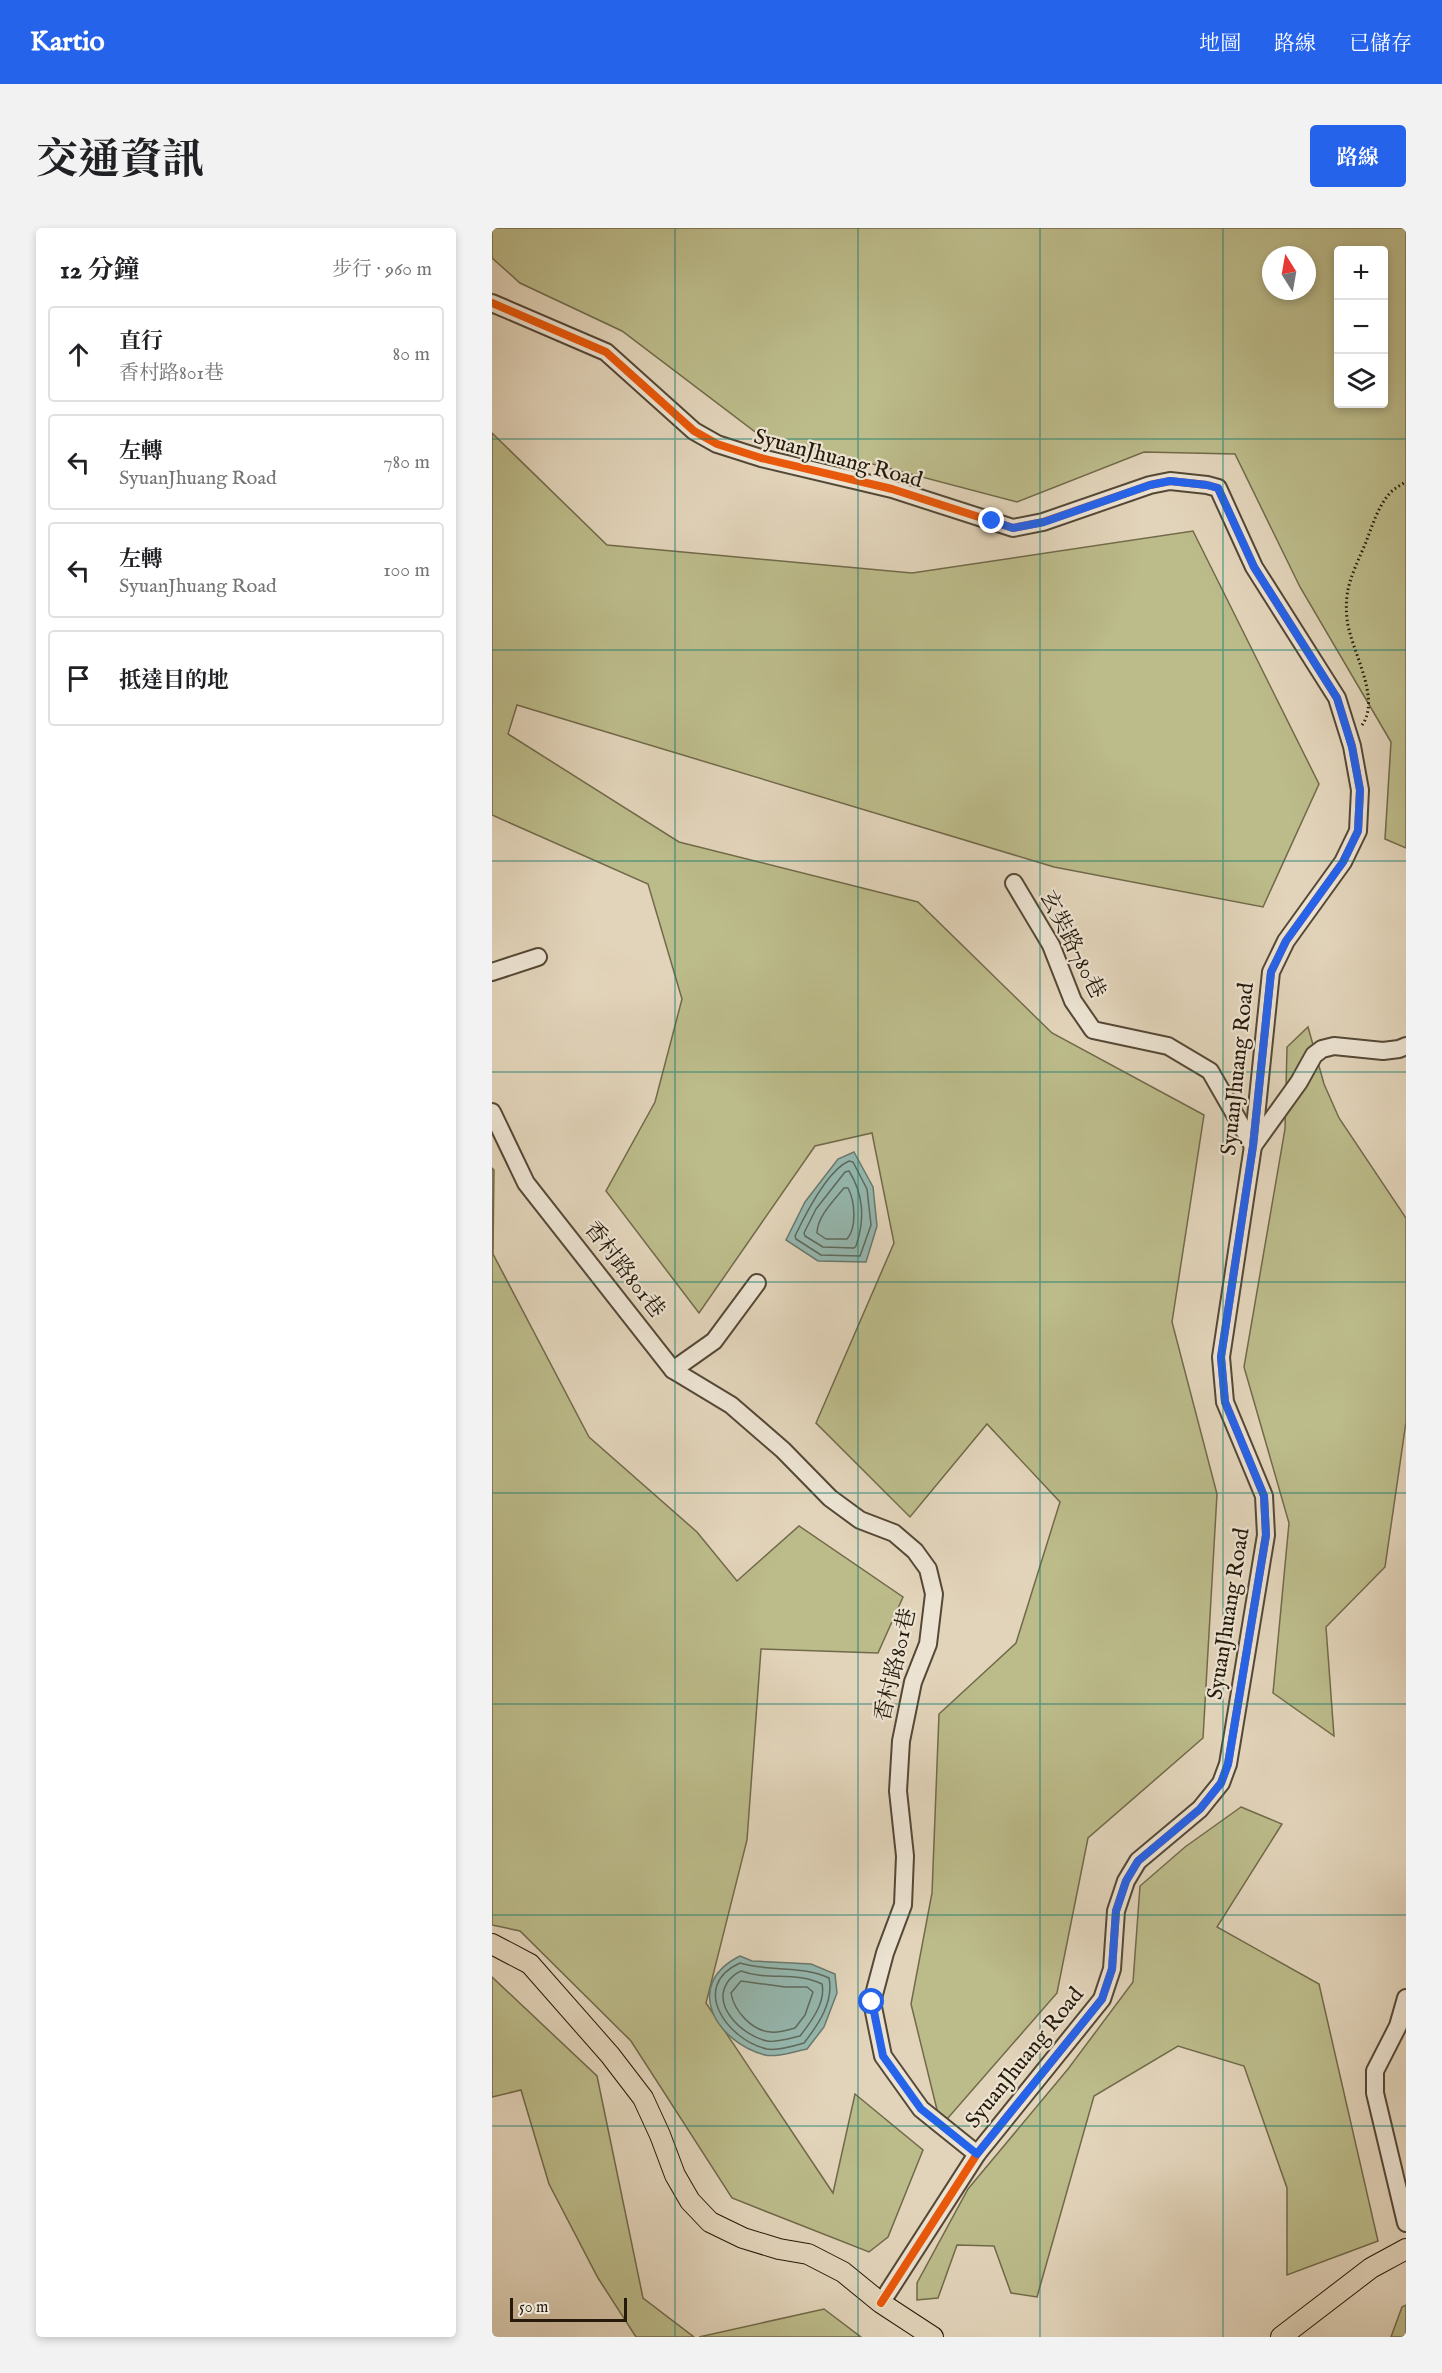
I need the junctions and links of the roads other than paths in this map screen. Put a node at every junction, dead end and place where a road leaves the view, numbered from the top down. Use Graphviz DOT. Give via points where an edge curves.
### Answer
graph roads {
  1 [pos="492,303"];
  2 [pos="1014,883"];
  3 [pos="538,957"];
  4 [pos="492,972"];
  5 [pos="1406,1046"];
  6 [pos="492,1112"];
  7 [pos="1253,1146"];
  8 [pos="757,1283"];
  9 [pos="673,1370"];
  10 [pos="492,1944"];
  11 [pos="1406,1998"];
  12 [pos="977,2154"];
  13 [pos="1406,2223"];
  14 [pos="1406,2249"];
  15 [pos="881,2303"];
  16 [pos="933,2337"];
  17 [pos="1281,2337"];
  1 -- 7 [label="street, SyuanJhuang Road" via="606,352 694,431 717,444 892,489 1013,528 1044,522 1170,481 1218,488 1254,567 1337,698 1360,790 1358,831 1343,862 1286,941 1271,972"];
  2 -- 7 [label="street, 玄奘路780巷" via="1051,945 1073,1000 1093,1030 1168,1046 1210,1071"];
  3 -- 4 [label="street"];
  5 -- 7 [label="street" via="1383,1051 1334,1046 1322,1049 1314,1055"];
  6 -- 9 [label="street, 香村路801巷" via="526,1183"];
  7 -- 12 [label="street, SyuanJhuang Road" via="1221,1357 1225,1402 1264,1496 1266,1535 1228,1764 1221,1783 1200,1809 1138,1861 1116,1911 1112,1969 1102,1999"];
  8 -- 9 [label="street" via="714,1341"];
  9 -- 12 [label="street, 香村路801巷" via="731,1405 830,1498 860,1520 894,1533 928,1569 934,1594 928,1644 913,1682 901,1741 898,1791 905,1856 903,1905 872,2002 883,2056 921,2109"];
  10 -- 15 [label="main road" via="530,1964 610,2055 643,2098 690,2201 710,2222 743,2238 808,2254 843,2272"];
  11 -- 13 [label="street" via="1398,2026 1374,2071 1375,2093"];
  12 -- 15 [label="street, SyuanJhuang Road"];
  14 -- 17 [label="main road" via="1371,2268"];
  15 -- 16 [label="main road"];
}
